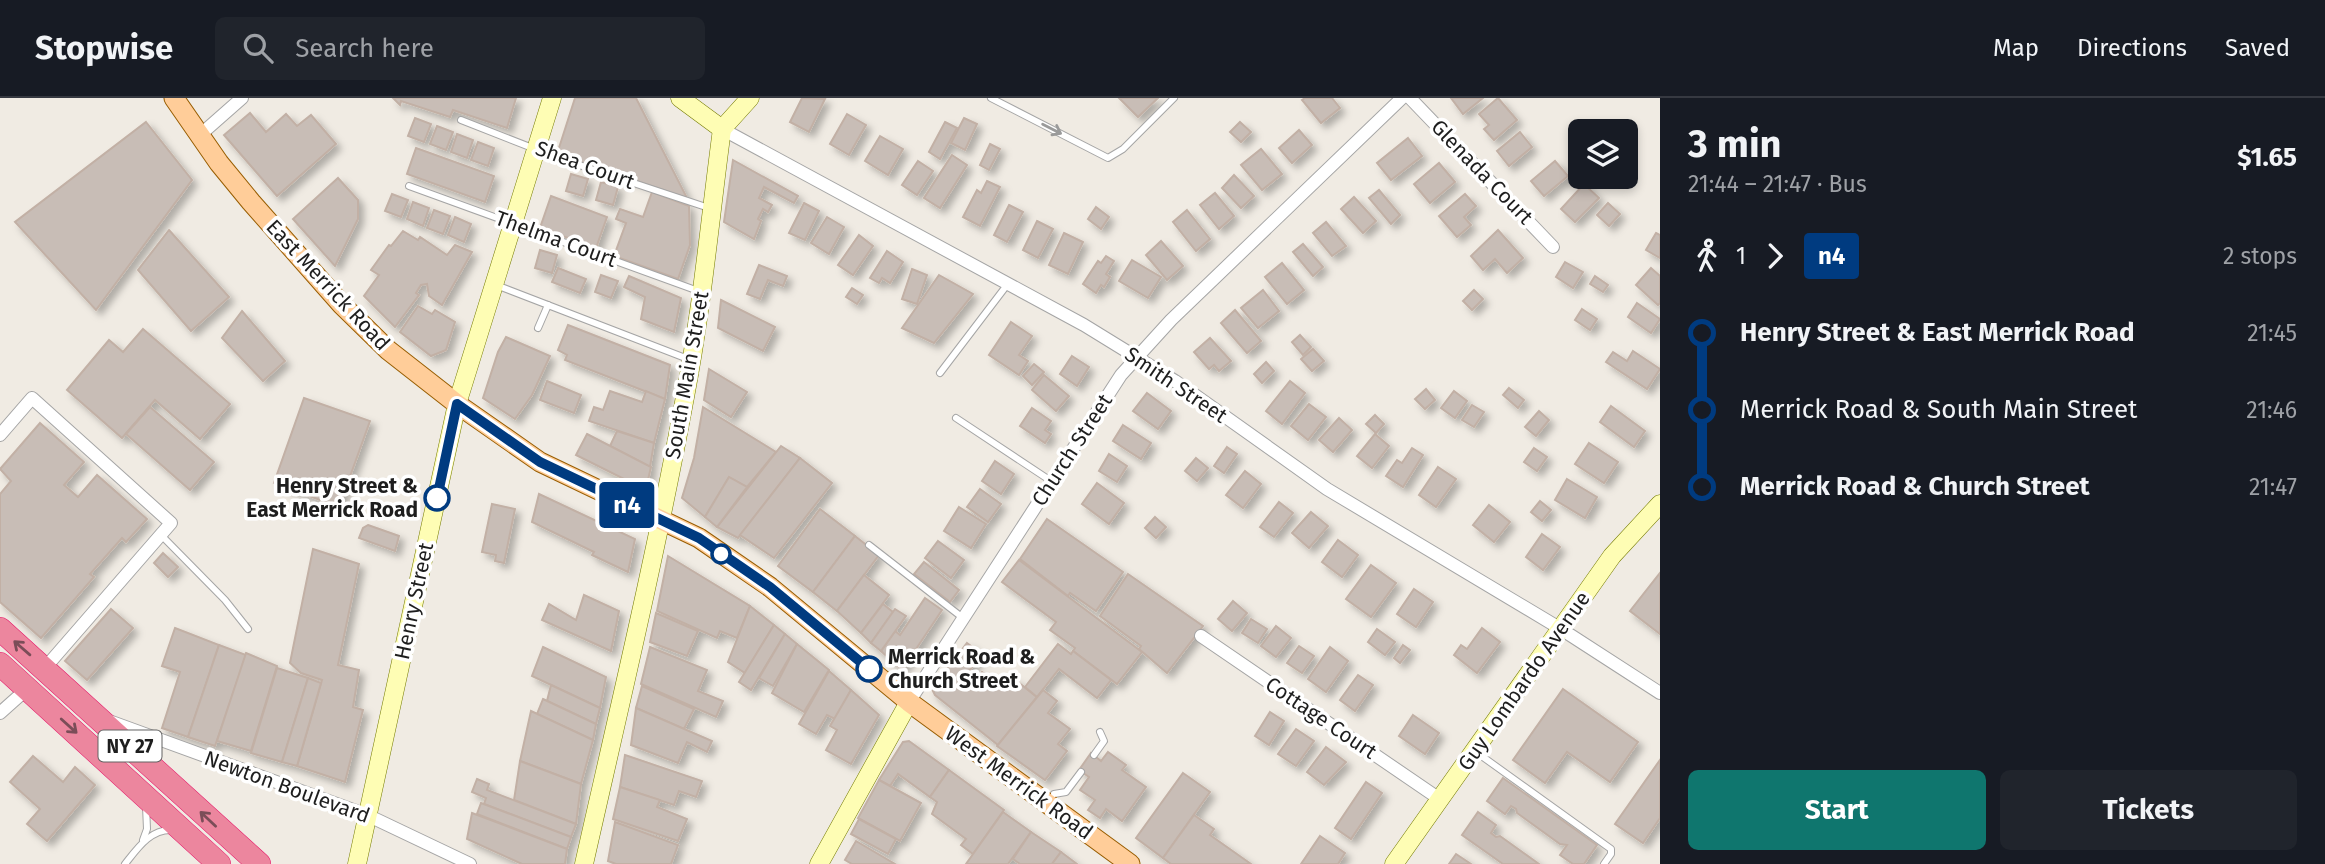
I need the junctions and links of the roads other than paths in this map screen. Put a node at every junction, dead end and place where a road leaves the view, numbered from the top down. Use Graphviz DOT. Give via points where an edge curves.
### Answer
graph roads {
  1 [pos="174,98"];
  2 [pos="242,98"];
  3 [pos="551,98"];
  4 [pos="680,98"];
  5 [pos="750,98"];
  6 [pos="991,98"];
  7 [pos="1174,98"];
  8 [pos="1402,98"];
  9 [pos="1410,98"];
  10 [pos="1387,102"];
  11 [pos="461,120"];
  12 [pos="722,129"];
  13 [pos="200,135"];
  14 [pos="536,147"];
  15 [pos="409,186"];
  16 [pos="711,208"];
  17 [pos="512,223"];
  18 [pos="1553,247"];
  19 [pos="494,284"];
  20 [pos="1007,285"];
  21 [pos="702,293"];
  22 [pos="548,305"];
  23 [pos="538,328"];
  24 [pos="1138,358"];
  25 [pos="691,360"];
  26 [pos="940,373"];
  27 [pos="457,404"];
  28 [pos="956,418"];
  29 [pos="0,435"];
  30 [pos="1051,481"];
  31 [pos="1659,503"];
  32 [pos="660,521"];
  33 [pos="161,535"];
  34 [pos="869,545"];
  35 [pos="963,618"];
  36 [pos="0,629"];
  37 [pos="248,629"];
  38 [pos="1561,629"];
  39 [pos="1201,636"];
  40 [pos="0,664"];
  41 [pos="45,668"];
  42 [pos="28,688"];
  43 [pos="1660,693"];
  44 [pos="909,702"];
  45 [pos="0,713"];
  46 [pos="100,718"];
  47 [pos="1100,732"];
  48 [pos="1475,751"];
  49 [pos="1094,755"];
  50 [pos="1081,772"];
  51 [pos="142,793"];
  52 [pos="1054,794"];
  53 [pos="1441,800"];
  54 [pos="367,815"];
  55 [pos="183,831"];
  56 [pos="142,842"];
  57 [pos="125,864"];
  58 [pos="219,864"];
  59 [pos="258,864"];
  60 [pos="357,864"];
  61 [pos="470,864"];
  62 [pos="584,864"];
  63 [pos="819,864"];
  64 [pos="1130,864"];
  65 [pos="1394,864"];
  66 [pos="1604,864"];
  1 -- 13 [label="main road, East Merrick Road"];
  2 -- 13 [label="street"];
  3 -- 14 [label="street, Henry Street"];
  4 -- 12 [label="street, Smith Street"];
  5 -- 12 [label="street"];
  6 -- 7 [label="lane, one-way" via="1108,158"];
  8 -- 10 [label="street, Church Street"];
  9 -- 18 [label="street, Glenada Court"];
  10 -- 24 [label="street, Church Street"];
  11 -- 14 [label="lane, Shea Court"];
  12 -- 16 [label="street, South Main Street"];
  12 -- 20 [label="street, Smith Street"];
  13 -- 27 [label="main road, East Merrick Road" via="251,202 342,305 388,350"];
  14 -- 16 [label="lane, Shea Court"];
  14 -- 17 [label="street, Henry Street"];
  15 -- 17 [label="lane, Thelma Court"];
  16 -- 21 [label="street, South Main Street"];
  17 -- 19 [label="street, Henry Street"];
  17 -- 21 [label="lane, Thelma Court"];
  19 -- 22 [label="lane"];
  19 -- 27 [label="street, Henry Street"];
  20 -- 24 [label="street, Smith Street"];
  20 -- 26 [label="lane"];
  21 -- 25 [label="street, South Main Street"];
  22 -- 23 [label="lane"];
  22 -- 25 [label="lane"];
  24 -- 30 [label="street, Church Street" via="1121,375"];
  24 -- 38 [label="street, Smith Street" via="1326,489"];
  25 -- 32 [label="street, South Main Street"];
  27 -- 32 [label="main road, East Merrick Road" via="540,462"];
  27 -- 54 [label="street, Henry Street"];
  28 -- 30 [label="lane"];
  29 -- 33 [label="street" via="32,398 171,523"];
  30 -- 35 [label="street, Church Street"];
  31 -- 38 [label="street, Guy Lombardo Avenue" via="1612,556"];
  32 -- 44 [label="main road, West Merrick Road" via="699,538 770,587"];
  32 -- 62 [label="street, South Main Street"];
  33 -- 37 [label="lane"];
  33 -- 41 [label="street"];
  34 -- 35 [label="lane"];
  35 -- 44 [label="street, Church Street"];
  41 -- 36 [label="highway, NY 27, one-way"];
  38 -- 43 [label="street, Smith Street"];
  38 -- 48 [label="street, Guy Lombardo Avenue"];
  39 -- 53 [label="street, Cottage Court"];
  40 -- 42 [label="highway, NY 27"];
  41 -- 46 [label="highway, NY 27"];
  42 -- 45 [label="street"];
  42 -- 51 [label="highway, NY 27, one-way"];
  44 -- 63 [label="street, Church Street"];
  44 -- 64 [label="main road, West Merrick Road"];
  46 -- 54 [label="street, Newton Boulevard"];
  59 -- 46 [label="highway, NY 27, one-way"];
  47 -- 49 [label="lane" via="1104,741"];
  48 -- 53 [label="street, Guy Lombardo Avenue"];
  48 -- 66 [label="lane" via="1611,849"];
  50 -- 52 [label="lane" via="1066,792"];
  51 -- 55 [label="highway, NY 27"];
  51 -- 56 [label="lane" via="147,811"];
  53 -- 65 [label="street, Guy Lombardo Avenue"];
  54 -- 60 [label="street, Henry Street"];
  54 -- 61 [label="street, Newton Boulevard"];
  55 -- 56 [label="lane" via="166,830"];
  55 -- 58 [label="highway, NY 27"];
  56 -- 57 [label="lane"];
}
